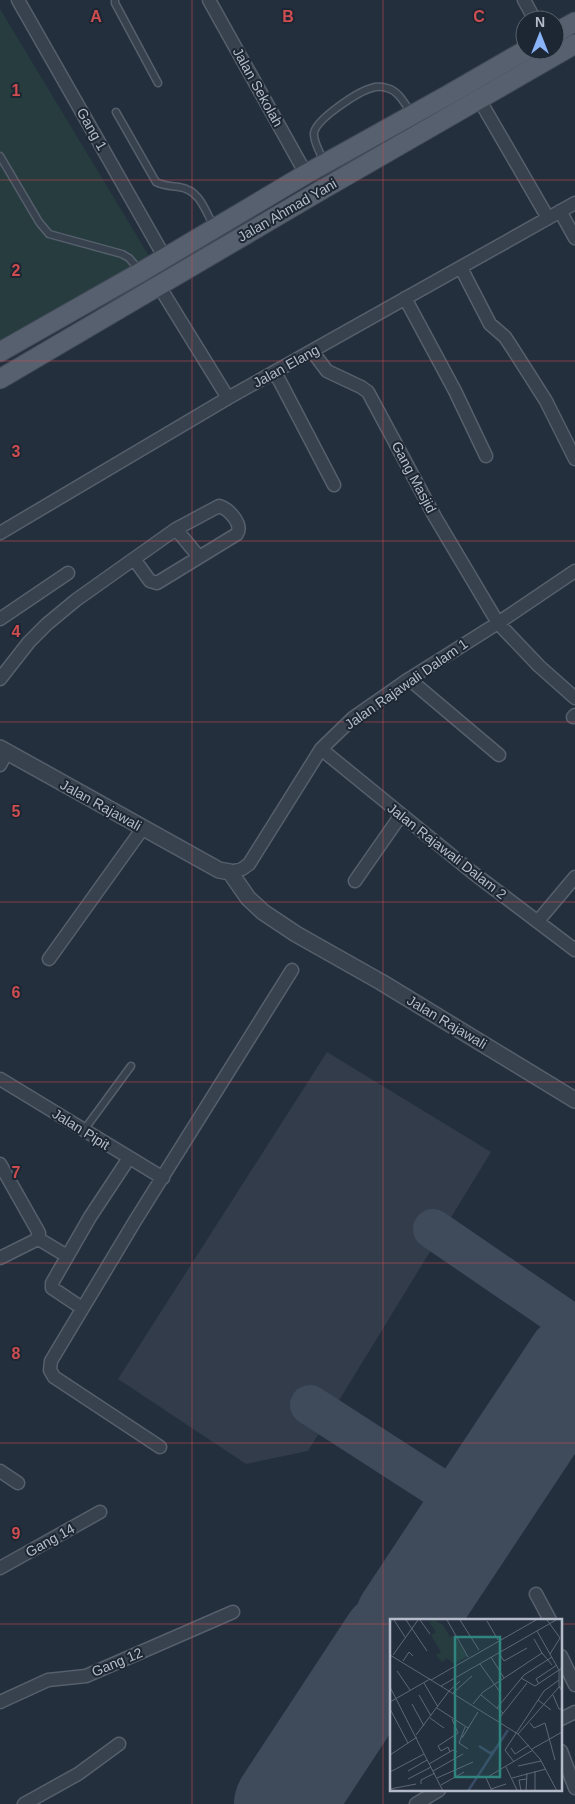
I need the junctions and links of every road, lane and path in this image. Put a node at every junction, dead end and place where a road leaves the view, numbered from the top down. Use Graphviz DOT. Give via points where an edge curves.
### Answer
graph roads {
  1 [pos="18,0"];
  2 [pos="115,0"];
  3 [pos="209,0"];
  4 [pos="575,44"];
  5 [pos="515,56"];
  6 [pos="158,83"];
  7 [pos="479,99"];
  8 [pos="116,112"];
  9 [pos="413,115"];
  10 [pos="0,156"];
  11 [pos="325,164"];
  12 [pos="306,174"];
  13 [pos="575,203"];
  14 [pos="560,211"];
  15 [pos="548,218"];
  16 [pos="215,228"];
  17 [pos="575,238"];
  18 [pos="165,258"];
  19 [pos="462,268"];
  20 [pos="141,272"];
  21 [pos="159,286"];
  22 [pos="405,298"];
  23 [pos="312,351"];
  24 [pos="0,352"];
  25 [pos="275,372"];
  26 [pos="0,379"];
  27 [pos="228,398"];
  28 [pos="486,456"];
  29 [pos="575,459"];
  30 [pos="334,485"];
  31 [pos="176,529"];
  32 [pos="0,533"];
  33 [pos="199,557"];
  34 [pos="134,559"];
  35 [pos="575,571"];
  36 [pos="68,573"];
  37 [pos="0,619"];
  38 [pos="498,623"];
  39 [pos="0,679"];
  40 [pos="409,679"];
  41 [pos="575,698"];
  42 [pos="321,749"];
  43 [pos="2,755"];
  44 [pos="499,755"];
  45 [pos="400,815"];
  46 [pos="143,828"];
  47 [pos="230,872"];
  48 [pos="575,877"];
  49 [pos="355,881"];
  50 [pos="538,921"];
  51 [pos="575,950"];
  52 [pos="49,958"];
  53 [pos="292,970"];
  54 [pos="131,1066"];
  55 [pos="0,1079"];
  56 [pos="575,1100"];
  57 [pos="84,1130"];
  58 [pos="129,1158"];
  59 [pos="0,1164"];
  60 [pos="163,1178"];
  61 [pos="38,1238"];
  62 [pos="67,1256"];
  63 [pos="0,1258"];
  64 [pos="82,1308"];
  65 [pos="160,1447"];
  66 [pos="0,1471"];
  67 [pos="18,1483"];
  68 [pos="100,1512"];
  69 [pos="0,1568"];
  70 [pos="536,1594"];
  71 [pos="232,1612"];
  72 [pos="549,1619"];
  73 [pos="562,1658"];
  74 [pos="575,1685"];
  75 [pos="0,1702"];
  76 [pos="575,1712"];
  77 [pos="562,1718"];
  78 [pos="119,1744"];
  79 [pos="562,1754"];
  80 [pos="575,1788"];
  81 [pos="436,1792"];
  82 [pos="44,1799"];
  83 [pos="24,1804"];
  84 [pos="416,1804"];
  1 -- 18 [label="street, Gang 1"];
  2 -- 6 [label="lane"];
  3 -- 12 [label="street, Jalan Sekolah"];
  4 -- 7 [label="main road, Jalan Ahmad Yani"];
  5 -- 9 [label="main road, Jalan Ahmad Yani"];
  7 -- 15 [label="street"];
  7 -- 21 [label="main road, Jalan Ahmad Yani"];
  8 -- 16 [label="lane" via="156,182 196,194"];
  9 -- 11 [label="main road, Jalan Ahmad Yani"];
  9 -- 11 [label="lane" via="396,93 385,87 371,88 317,124 315,140"];
  10 -- 20 [label="lane" via="49,234 122,254"];
  11 -- 12 [label="main road, Jalan Ahmad Yani"];
  12 -- 16 [label="main road, Jalan Ahmad Yani"];
  13 -- 14 [label="street, Jalan Elang"];
  14 -- 15 [label="street, Jalan Elang"];
  14 -- 17 [label="street"];
  15 -- 19 [label="street, Jalan Elang"];
  16 -- 18 [label="main road, Jalan Ahmad Yani"];
  18 -- 20 [label="main road, Jalan Ahmad Yani"];
  19 -- 22 [label="street, Jalan Elang"];
  19 -- 29 [label="street" via="490,324 511,346 546,401"];
  20 -- 24 [label="main road, Jalan Ahmad Yani"];
  21 -- 26 [label="main road, Jalan Ahmad Yani"];
  21 -- 27 [label="street"];
  22 -- 23 [label="street, Jalan Elang"];
  22 -- 28 [label="street"];
  23 -- 25 [label="street, Jalan Elang"];
  23 -- 38 [label="street, Gang Masjid" via="326,371 365,389 373,399 435,517"];
  25 -- 27 [label="street, Jalan Elang"];
  25 -- 30 [label="street"];
  27 -- 32 [label="street, Jalan Elang"];
  31 -- 33 [label="street"];
  31 -- 33 [label="street" via="216,507 226,508 239,526 239,532"];
  31 -- 34 [label="street"];
  33 -- 34 [label="street" via="156,583 150,581"];
  34 -- 39 [label="street" via="47,624"];
  35 -- 38 [label="street, Jalan Rajawali Dalam 1"];
  36 -- 37 [label="street"];
  38 -- 40 [label="street, Jalan Rajawali Dalam 1"];
  38 -- 41 [label="street, Gang Masjid"];
  40 -- 42 [label="street, Jalan Rajawali Dalam 1" via="353,718"];
  40 -- 44 [label="street"];
  42 -- 45 [label="street, Jalan Rajawali Dalam 2"];
  42 -- 47 [label="street, Jalan Rajawali Dalam 1" via="249,864"];
  43 -- 46 [label="street, Jalan Rajawali"];
  45 -- 49 [label="street"];
  45 -- 50 [label="street, Jalan Rajawali Dalam 2"];
  46 -- 47 [label="street, Jalan Rajawali" via="219,870"];
  46 -- 52 [label="street"];
  47 -- 56 [label="street, Jalan Rajawali" via="248,898 263,912"];
  48 -- 50 [label="street"];
  50 -- 51 [label="street, Jalan Rajawali Dalam 2"];
  53 -- 60 [label="street"];
  54 -- 57 [label="lane"];
  55 -- 57 [label="street, Jalan Pipit"];
  57 -- 58 [label="street, Jalan Pipit"];
  58 -- 60 [label="street, Jalan Pipit"];
  58 -- 62 [label="street"];
  59 -- 61 [label="street" via="36,1225"];
  60 -- 64 [label="street"];
  61 -- 62 [label="street"];
  61 -- 63 [label="street"];
  62 -- 64 [label="street" via="52,1288"];
  64 -- 65 [label="street" via="50,1370 54,1377"];
  66 -- 67 [label="street"];
  68 -- 69 [label="street, Gang 14"];
  70 -- 72 [label="street"];
  71 -- 75 [label="street, Gang 12" via="86,1676 48,1680"];
  73 -- 74 [label="street"];
  76 -- 77 [label="street"];
  78 -- 82 [label="street"];
  79 -- 80 [label="street"];
  81 -- 84 [label="street"];
  82 -- 83 [label="street"];
}
